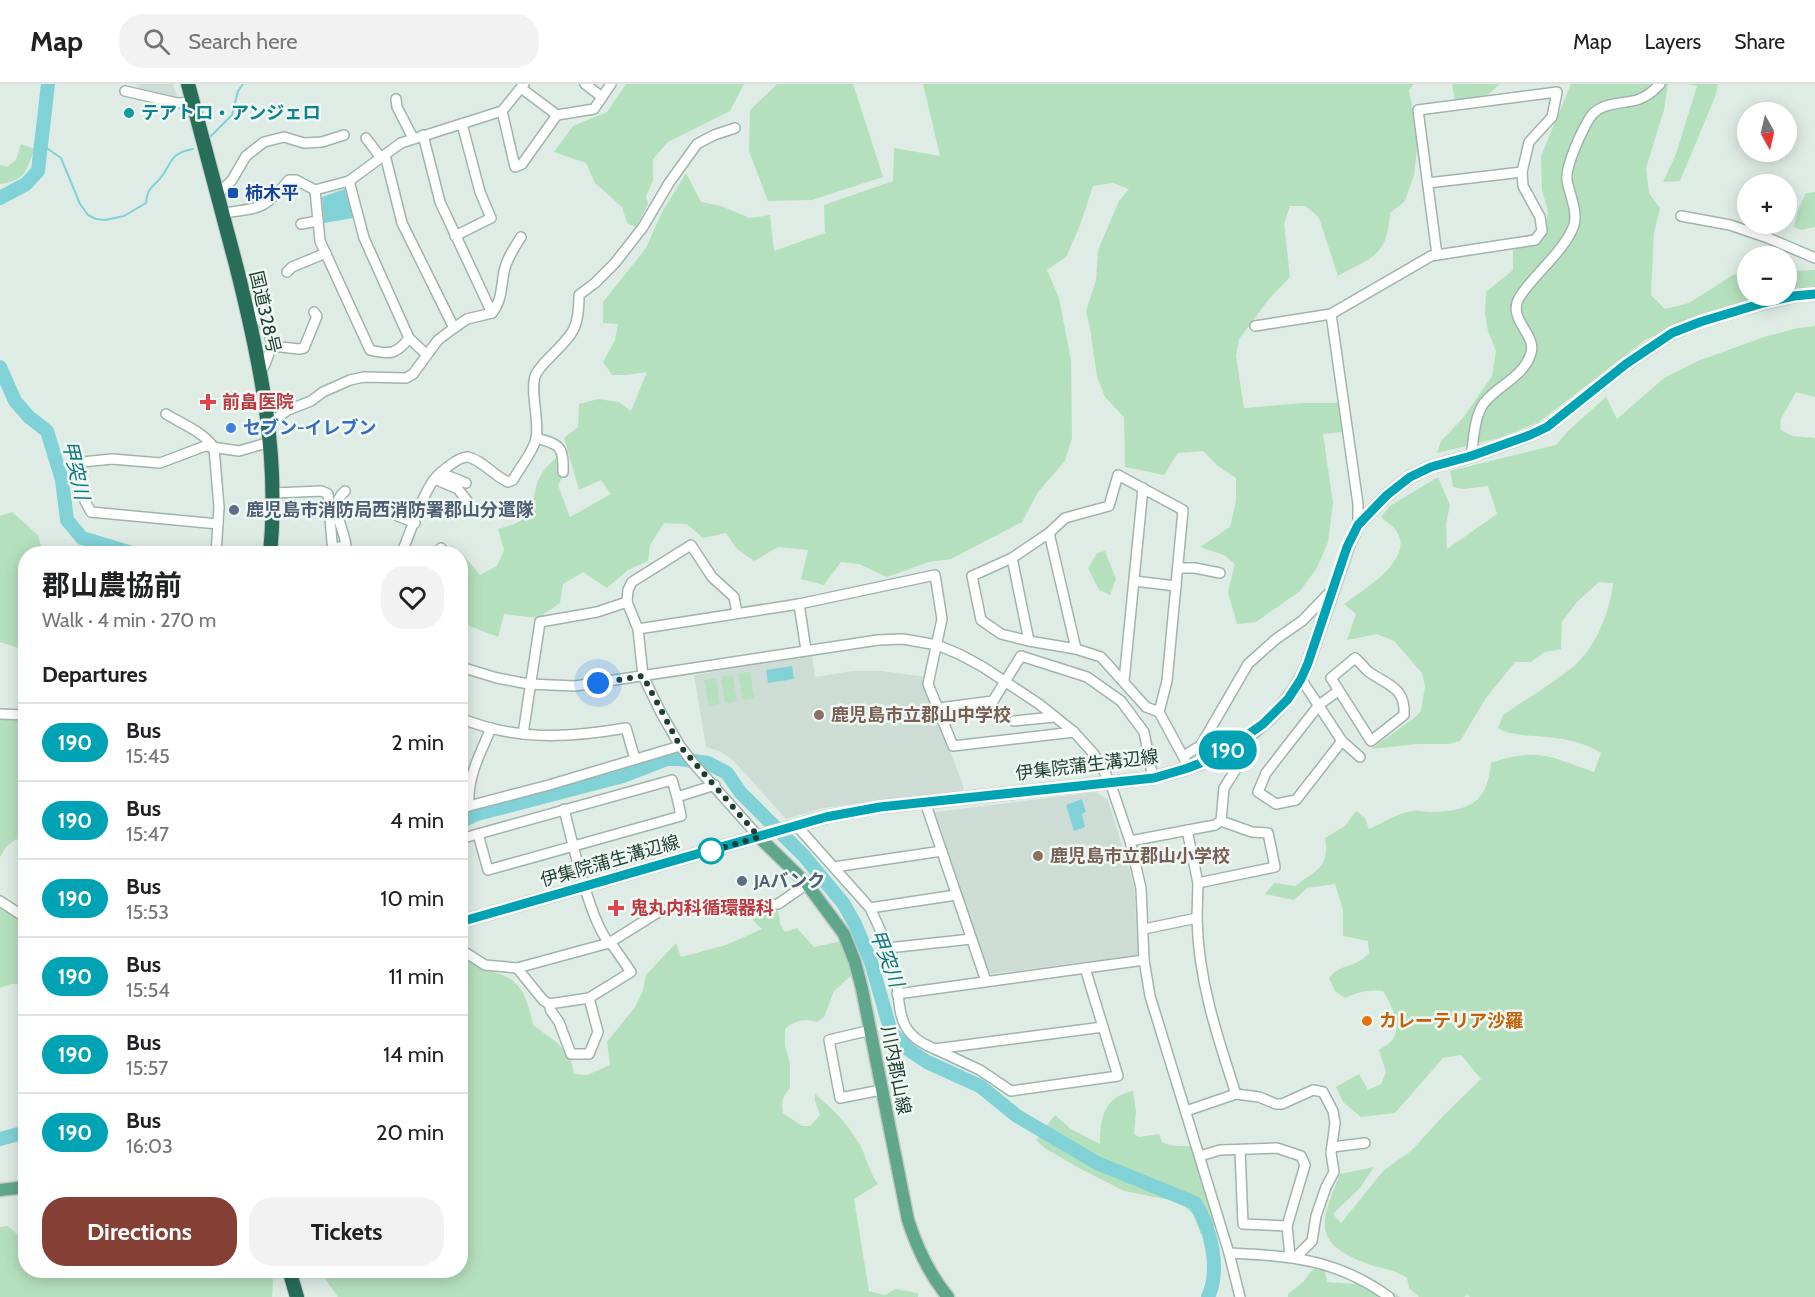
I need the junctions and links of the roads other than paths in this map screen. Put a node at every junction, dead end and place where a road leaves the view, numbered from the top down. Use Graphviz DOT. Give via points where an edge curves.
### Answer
graph roads {
  1 [pos="188,84"];
  2 [pos="585,84"];
  3 [pos="611,84"];
  4 [pos="1659,84"];
  5 [pos="522,86"];
  6 [pos="125,92"];
  7 [pos="602,97"];
  8 [pos="396,99"];
  9 [pos="193,102"];
  10 [pos="502,111"];
  11 [pos="557,116"];
  12 [pos="462,124"];
  13 [pos="735,128"];
  14 [pos="344,135"];
  15 [pos="423,135"];
  16 [pos="366,138"];
  17 [pos="413,138"];
  18 [pos="383,156"];
  19 [pos="1522,172"];
  20 [pos="349,181"];
  21 [pos="1428,183"];
  22 [pos="315,190"];
  23 [pos="218,194"];
  24 [pos="223,213"];
  25 [pos="1681,216"];
  26 [pos="318,221"];
  27 [pos="301,224"];
  28 [pos="455,236"];
  29 [pos="521,237"];
  30 [pos="326,253"];
  31 [pos="1437,255"];
  32 [pos="1815,258"];
  33 [pos="287,272"];
  34 [pos="1815,294"];
  35 [pos="247,308"];
  36 [pos="314,312"];
  37 [pos="492,314"];
  38 [pos="1331,314"];
  39 [pos="1255,326"];
  40 [pos="454,328"];
  41 [pos="410,338"];
  42 [pos="272,346"];
  43 [pos="426,354"];
  44 [pos="261,372"];
  45 [pos="166,414"];
  46 [pos="268,424"];
  47 [pos="536,438"];
  48 [pos="270,442"];
  49 [pos="214,448"];
  50 [pos="1471,456"];
  51 [pos="563,472"];
  52 [pos="438,476"];
  53 [pos="466,483"];
  54 [pos="1143,488"];
  55 [pos="345,491"];
  56 [pos="274,493"];
  57 [pos="468,502"];
  58 [pos="422,506"];
  59 [pos="383,510"];
  60 [pos="438,513"];
  61 [pos="414,523"];
  62 [pos="218,524"];
  63 [pos="1358,525"];
  64 [pos="1049,533"];
  65 [pos="217,546"];
  66 [pos="271,546"];
  67 [pos="332,546"];
  68 [pos="346,546"];
  69 [pos="405,546"];
  70 [pos="1012,558"];
  71 [pos="1178,568"];
  72 [pos="1220,573"];
  73 [pos="1134,581"];
  74 [pos="1176,586"];
  75 [pos="1334,589"];
  76 [pos="627,602"];
  77 [pos="800,604"];
  78 [pos="737,613"];
  79 [pos="638,629"];
  80 [pos="1029,641"];
  81 [pos="937,645"];
  82 [pos="1076,649"];
  83 [pos="806,650"];
  84 [pos="468,669"];
  85 [pos="643,676"];
  86 [pos="1301,679"];
  87 [pos="1124,681"];
  88 [pos="1004,682"];
  89 [pos="529,684"];
  90 [pos="1338,691"];
  91 [pos="1319,705"];
  92 [pos="939,708"];
  93 [pos="1159,712"];
  94 [pos="0,714"];
  95 [pos="18,715"];
  96 [pos="1054,717"];
  97 [pos="468,721"];
  98 [pos="1014,721"];
  99 [pos="491,728"];
  100 [pos="1074,732"];
  101 [pos="523,734"];
  102 [pos="1342,741"];
  103 [pos="680,746"];
  104 [pos="1234,746"];
  105 [pos="1360,757"];
  106 [pos="635,759"];
  107 [pos="1186,762"];
  108 [pos="1154,778"];
  109 [pos="1110,782"];
  110 [pos="715,785"];
  111 [pos="468,792"];
  112 [pos="677,797"];
  113 [pos="925,802"];
  114 [pos="468,806"];
  115 [pos="564,809"];
  116 [pos="1221,821"];
  117 [pos="795,826"];
  118 [pos="1187,830"];
  119 [pos="478,834"];
  120 [pos="468,837"];
  121 [pos="759,837"];
  122 [pos="1130,841"];
  123 [pos="574,846"];
  124 [pos="942,851"];
  125 [pos="834,867"];
  126 [pos="1198,883"];
  127 [pos="807,884"];
  128 [pos="586,886"];
  129 [pos="956,895"];
  130 [pos="0,901"];
  131 [pos="870,908"];
  132 [pos="18,913"];
  133 [pos="1197,918"];
  134 [pos="468,920"];
  135 [pos="1144,929"];
  136 [pos="970,939"];
  137 [pos="609,944"];
  138 [pos="888,948"];
  139 [pos="468,954"];
  140 [pos="1144,960"];
  141 [pos="517,968"];
  142 [pos="1085,968"];
  143 [pos="986,981"];
  144 [pos="897,994"];
  145 [pos="589,998"];
  146 [pos="549,1004"];
  147 [pos="1103,1027"];
  148 [pos="871,1030"];
  149 [pos="934,1049"];
  150 [pos="881,1090"];
  151 [pos="1236,1094"];
  152 [pos="1186,1111"];
  153 [pos="1365,1143"];
  154 [pos="1332,1147"];
  155 [pos="1240,1150"];
  156 [pos="1200,1156"];
  157 [pos="18,1188"];
  158 [pos="0,1190"];
  159 [pos="1287,1226"];
  160 [pos="1229,1253"];
  161 [pos="1293,1257"];
  162 [pos="291,1278"];
  163 [pos="297,1297"];
  164 [pos="948,1297"];
  165 [pos="1240,1297"];
  166 [pos="1389,1297"];
  1 -- 9 [label="highway, 国道328号"];
  2 -- 7 [label="street"];
  3 -- 7 [label="street"];
  4 -- 50 [label="street" via="1645,97 1596,111 1582,132 1567,176 1574,225 1516,306 1532,350 1518,373 1483,405"];
  5 -- 10 [label="street"];
  5 -- 11 [label="street"];
  6 -- 9 [label="street" via="177,103"];
  7 -- 11 [label="street" via="594,109"];
  8 -- 17 [label="street"];
  9 -- 23 [label="highway, 国道328号"];
  10 -- 11 [label="street" via="515,166 522,164"];
  10 -- 12 [label="street"];
  12 -- 15 [label="street"];
  12 -- 28 [label="street" via="491,219"];
  13 -- 47 [label="street" via="697,144 615,264 579,295 576,326 535,376"];
  14 -- 23 [label="street" via="321,142 284,137 264,142 246,156"];
  15 -- 17 [label="street"];
  15 -- 28 [label="street" via="440,202"];
  16 -- 18 [label="street"];
  17 -- 18 [label="street"];
  18 -- 20 [label="street"];
  18 -- 40 [label="street" via="402,223"];
  19 -- 21 [label="street"];
  19 -- 21 [label="street" via="1529,142 1552,117 1557,92 1418,110"];
  19 -- 31 [label="street" via="1523,186 1540,217 1542,231 1535,240"];
  20 -- 22 [label="street"];
  20 -- 41 [label="street" via="364,238"];
  21 -- 31 [label="street"];
  22 -- 24 [label="street" via="289,180 272,200 256,208"];
  22 -- 26 [label="street"];
  23 -- 24 [label="highway, 国道328号"];
  24 -- 35 [label="highway, 国道328号"];
  25 -- 32 [label="street" via="1730,225"];
  26 -- 27 [label="street"];
  26 -- 30 [label="street"];
  28 -- 37 [label="street"];
  29 -- 37 [label="street" via="504,271 500,298"];
  30 -- 33 [label="street"];
  30 -- 41 [label="street" via="370,350 393,352"];
  31 -- 38 [label="street"];
  34 -- 50 [label="main road, 伊集院蒲生溝辺線" via="1763,303 1672,333 1547,427"];
  35 -- 42 [label="street" via="263,321"];
  35 -- 44 [label="highway, 国道328号"];
  36 -- 42 [label="street" via="317,316 304,348"];
  37 -- 40 [label="street" via="467,319"];
  38 -- 39 [label="street"];
  38 -- 63 [label="street"];
  40 -- 43 [label="street"];
  41 -- 43 [label="street"];
  42 -- 44 [label="street"];
  43 -- 46 [label="street" via="406,378 350,380"];
  44 -- 46 [label="highway, 国道328号"];
  45 -- 49 [label="street" via="197,432"];
  46 -- 48 [label="highway, 国道328号"];
  47 -- 51 [label="street" via="558,445 564,459"];
  47 -- 52 [label="street" via="513,480 508,482 464,456"];
  48 -- 49 [label="street" via="239,450"];
  48 -- 56 [label="highway, 国道328号"];
  49 -- 62 [label="street"];
  49 -- 62 [label="street" via="205,446 160,463 112,459 82,462 78,469 84,501 91,512"];
  50 -- 63 [label="main road, 伊集院蒲生溝辺線" via="1410,477"];
  52 -- 53 [label="street"];
  52 -- 57 [label="street" via="458,489"];
  52 -- 58 [label="street" via="431,482"];
  54 -- 64 [label="street" via="1118,475 1108,506 1065,518"];
  54 -- 71 [label="street" via="1183,510"];
  54 -- 73 [label="street"];
  55 -- 68 [label="street" via="339,498 338,515"];
  56 -- 66 [label="highway, 国道328号"];
  56 -- 67 [label="street" via="328,494"];
  58 -- 60 [label="street"];
  58 -- 61 [label="street"];
  59 -- 61 [label="street"];
  61 -- 69 [label="street"];
  62 -- 65 [label="street"];
  63 -- 75 [label="main road, 伊集院蒲生溝辺線"];
  64 -- 70 [label="street"];
  64 -- 82 [label="street"];
  70 -- 80 [label="street"];
  70 -- 80 [label="street" via="972,576 981,620 1001,633"];
  71 -- 72 [label="street"];
  71 -- 74 [label="street"];
  73 -- 74 [label="street"];
  73 -- 87 [label="street"];
  74 -- 93 [label="street" via="1167,681"];
  75 -- 86 [label="main road, 伊集院蒲生溝辺線"];
  75 -- 107 [label="street" via="1302,621 1248,664 1201,746"];
  76 -- 78 [label="street" via="632,582 691,545 712,577 734,597"];
  76 -- 79 [label="street"];
  76 -- 89 [label="street" via="597,612 540,622"];
  77 -- 78 [label="street"];
  77 -- 81 [label="street" via="935,575 942,619"];
  77 -- 83 [label="street"];
  78 -- 79 [label="street"];
  79 -- 85 [label="street"];
  80 -- 82 [label="street"];
  81 -- 83 [label="street" via="903,639"];
  81 -- 88 [label="street"];
  81 -- 92 [label="street" via="928,684"];
  82 -- 87 [label="street" via="1101,657"];
  83 -- 85 [label="street"];
  84 -- 89 [label="street"];
  85 -- 89 [label="street" via="576,686"];
  85 -- 103 [label="street"];
  86 -- 91 [label="street"];
  86 -- 104 [label="main road, 伊集院蒲生溝辺線" via="1275,713"];
  87 -- 93 [label="street" via="1146,707"];
  88 -- 92 [label="street" via="993,701"];
  88 -- 96 [label="street"];
  88 -- 108 [label="street" via="1021,656 1087,677 1121,701 1144,732"];
  89 -- 101 [label="street"];
  90 -- 90 [label="street" via="1371,741 1404,715 1405,706 1396,688 1369,672 1355,658 1331,678"];
  90 -- 91 [label="street"];
  91 -- 102 [label="street"];
  91 -- 102 [label="street" via="1266,773 1258,792 1276,804 1296,800"];
  92 -- 100 [label="street" via="953,746"];
  93 -- 107 [label="street"];
  94 -- 95 [label="street"];
  96 -- 98 [label="street"];
  96 -- 100 [label="street"];
  97 -- 99 [label="street"];
  99 -- 101 [label="street"];
  99 -- 111 [label="street"];
  100 -- 109 [label="street" via="1094,754"];
  101 -- 106 [label="street" via="554,737 626,728"];
  102 -- 105 [label="street"];
  103 -- 106 [label="street"];
  103 -- 110 [label="street"];
  104 -- 107 [label="main road, 伊集院蒲生溝辺線" via="1216,757"];
  104 -- 116 [label="street" via="1238,766 1224,788"];
  106 -- 114 [label="street"];
  107 -- 108 [label="main road, 伊集院蒲生溝辺線"];
  108 -- 109 [label="main road, 伊集院蒲生溝辺線"];
  109 -- 113 [label="main road, 伊集院蒲生溝辺線"];
  109 -- 122 [label="street"];
  110 -- 112 [label="street"];
  110 -- 121 [label="street"];
  112 -- 115 [label="street" via="672,780"];
  112 -- 123 [label="street" via="681,816"];
  113 -- 117 [label="main road, 伊集院蒲生溝辺線" via="848,812"];
  113 -- 124 [label="street"];
  115 -- 119 [label="street"];
  115 -- 123 [label="street"];
  116 -- 118 [label="street"];
  116 -- 126 [label="street" via="1268,833 1275,867"];
  117 -- 121 [label="main road, 伊集院蒲生溝辺線"];
  117 -- 125 [label="street"];
  118 -- 122 [label="street"];
  118 -- 126 [label="street"];
  119 -- 120 [label="street"];
  119 -- 123 [label="street" via="488,870"];
  121 -- 127 [label="main road, 川内郡山線"];
  121 -- 128 [label="main road, 伊集院蒲生溝辺線"];
  122 -- 135 [label="street" via="1141,888"];
  123 -- 128 [label="street"];
  124 -- 125 [label="street"];
  124 -- 129 [label="street"];
  125 -- 131 [label="street"];
  126 -- 133 [label="street"];
  127 -- 137 [label="street" via="778,904 676,907 657,912"];
  127 -- 148 [label="main road, 川内郡山線" via="844,934 855,962"];
  128 -- 134 [label="main road, 伊集院蒲生溝辺線"];
  128 -- 137 [label="street" via="596,922"];
  129 -- 131 [label="street"];
  129 -- 136 [label="street"];
  130 -- 132 [label="street"];
  131 -- 138 [label="street"];
  133 -- 135 [label="street"];
  133 -- 151 [label="street" via="1199,957 1214,1027"];
  135 -- 140 [label="street"];
  136 -- 138 [label="street"];
  136 -- 143 [label="street"];
  137 -- 141 [label="street"];
  137 -- 145 [label="street" via="631,972"];
  138 -- 144 [label="street"];
  139 -- 141 [label="street" via="485,965"];
  140 -- 142 [label="street"];
  140 -- 152 [label="street" via="1150,996"];
  141 -- 146 [label="street"];
  142 -- 143 [label="street"];
  142 -- 147 [label="street"];
  143 -- 144 [label="street"];
  144 -- 149 [label="street" via="910,1036"];
  145 -- 146 [label="street"];
  145 -- 146 [label="street" via="598,1032 589,1054 571,1054"];
  147 -- 149 [label="street"];
  147 -- 149 [label="street" via="1118,1076 1011,1091"];
  148 -- 150 [label="main road, 川内郡山線"];
  148 -- 150 [label="street" via="829,1040 840,1098"];
  150 -- 164 [label="main road, 川内郡山線" via="912,1234"];
  151 -- 152 [label="street"];
  151 -- 154 [label="street" via="1282,1104 1313,1090 1323,1092 1334,1111"];
  152 -- 156 [label="street"];
  153 -- 154 [label="street"];
  154 -- 161 [label="street" via="1334,1172 1316,1216 1312,1241"];
  155 -- 156 [label="street"];
  155 -- 159 [label="street" via="1243,1224"];
  155 -- 159 [label="street" via="1278,1148 1301,1156 1305,1165"];
  156 -- 160 [label="street"];
  157 -- 158 [label="main road"];
  159 -- 161 [label="street"];
  160 -- 161 [label="street"];
  160 -- 165 [label="street"];
  161 -- 166 [label="street" via="1350,1273"];
  162 -- 163 [label="highway"];
}
